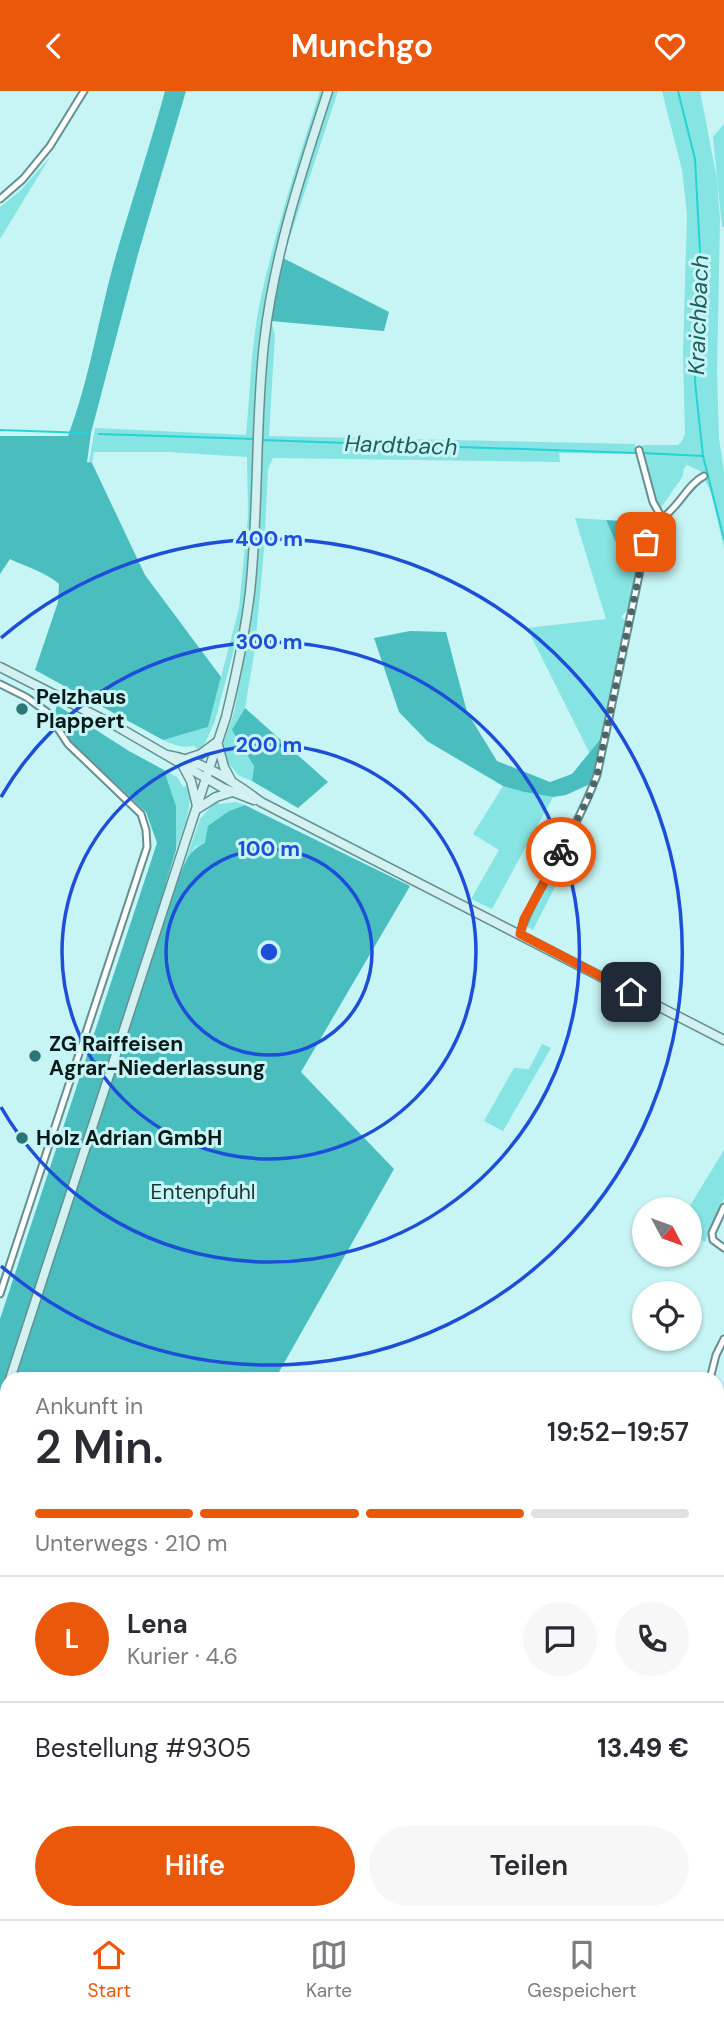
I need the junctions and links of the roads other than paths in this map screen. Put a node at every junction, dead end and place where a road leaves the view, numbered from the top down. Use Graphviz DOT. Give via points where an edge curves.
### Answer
graph roads {
  1 [pos="84,91"];
  2 [pos="328,91"];
  3 [pos="0,199"];
  4 [pos="639,453"];
  5 [pos="704,477"];
  6 [pos="662,519"];
  7 [pos="0,670"];
  8 [pos="0,684"];
  9 [pos="217,742"];
  10 [pos="184,762"];
  11 [pos="208,774"];
  12 [pos="233,782"];
  13 [pos="232,792"];
  14 [pos="261,802"];
  15 [pos="197,809"];
  16 [pos="520,934"];
  17 [pos="724,1040"];
  18 [pos="724,1207"];
  19 [pos="724,1248"];
  20 [pos="0,1294"];
  21 [pos="724,1339"];
  22 [pos="12,1372"];
  23 [pos="712,1372"];
  1 -- 3 [label="street" via="50,146"];
  2 -- 9 [label="main road" via="272,282 261,369 246,621"];
  4 -- 6 [label="street"];
  5 -- 6 [label="street"];
  6 -- 16 [label="street" via="646,542 597,775"];
  7 -- 10 [label="main road"];
  8 -- 20 [label="street" via="47,712 68,744 141,814 147,847"];
  9 -- 10 [label="main road"];
  9 -- 11 [label="main road"];
  9 -- 12 [label="main road"];
  10 -- 11 [label="main road"];
  10 -- 15 [label="main road"];
  11 -- 12 [label="main road"];
  11 -- 13 [label="main road"];
  11 -- 15 [label="main road"];
  12 -- 14 [label="main road"];
  13 -- 14 [label="main road"];
  13 -- 15 [label="main road"];
  14 -- 16 [label="main road"];
  15 -- 22 [label="main road"];
  16 -- 17 [label="main road"];
  18 -- 19 [label="street" via="712,1233 713,1240"];
  21 -- 23 [label="street"];
}
